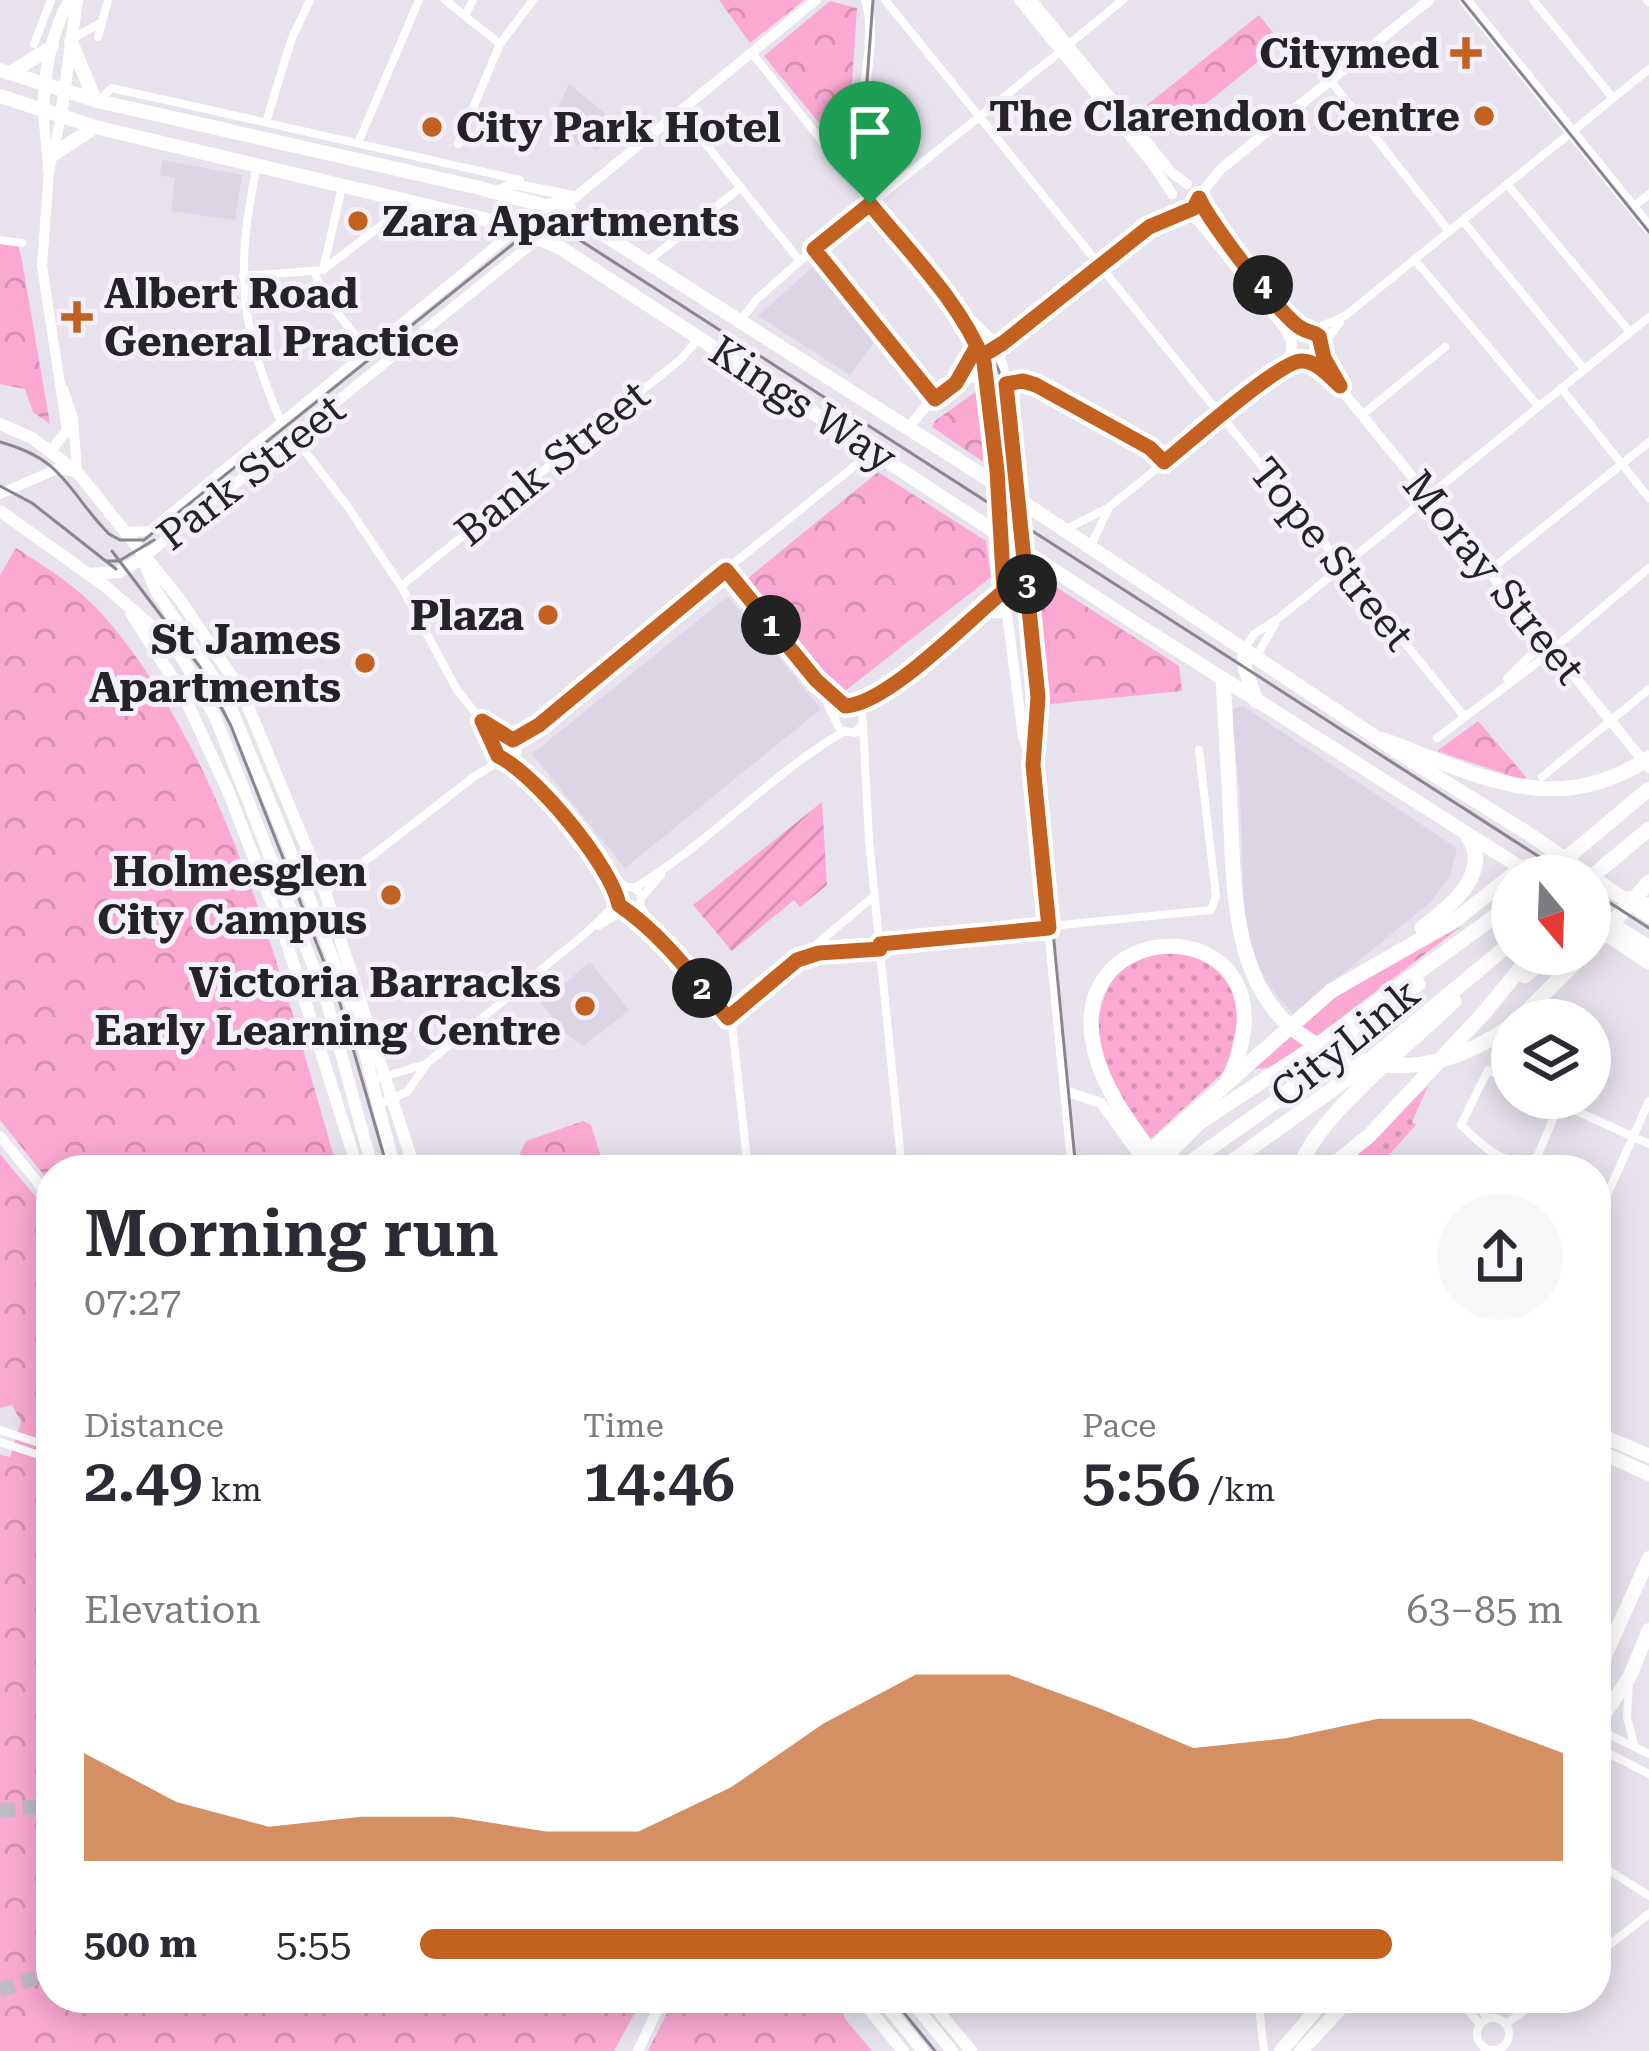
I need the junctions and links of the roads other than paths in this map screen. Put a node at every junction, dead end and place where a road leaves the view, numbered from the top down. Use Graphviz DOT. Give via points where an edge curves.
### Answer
graph roads {
  1 [pos="51,0"];
  2 [pos="74,0"];
  3 [pos="108,0"];
  4 [pos="310,0"];
  5 [pos="419,0"];
  6 [pos="445,0"];
  7 [pos="473,0"];
  8 [pos="533,0"];
  9 [pos="866,0"];
  10 [pos="881,0"];
  11 [pos="1019,0"];
  12 [pos="1032,0"];
  13 [pos="1123,0"];
  14 [pos="1430,0"];
  15 [pos="1465,0"];
  16 [pos="1533,0"];
  17 [pos="817,1"];
  18 [pos="869,14"];
  19 [pos="465,15"];
  20 [pos="44,22"];
  21 [pos="102,23"];
  22 [pos="98,37"];
  23 [pos="72,40"];
  24 [pos="53,43"];
  25 [pos="34,44"];
  26 [pos="500,44"];
  27 [pos="1064,48"];
  28 [pos="752,53"];
  29 [pos="1649,69"];
  30 [pos="5,72"];
  31 [pos="1330,80"];
  32 [pos="44,84"];
  33 [pos="63,90"];
  34 [pos="0,96"];
  35 [pos="1613,98"];
  36 [pos="96,100"];
  37 [pos="43,110"];
  38 [pos="680,112"];
  39 [pos="61,116"];
  40 [pos="976,116"];
  41 [pos="266,122"];
  42 [pos="93,126"];
  43 [pos="1572,132"];
  44 [pos="358,143"];
  45 [pos="458,144"];
  46 [pos="380,149"];
  47 [pos="55,154"];
  48 [pos="257,166"];
  49 [pos="376,166"];
  50 [pos="1221,169"];
  51 [pos="49,172"];
  52 [pos="1187,184"];
  53 [pos="1507,184"];
  54 [pos="342,186"];
  55 [pos="528,186"];
  56 [pos="741,187"];
  57 [pos="495,192"];
  58 [pos="1649,194"];
  59 [pos="1172,195"];
  60 [pos="1199,197"];
  61 [pos="867,199"];
  62 [pos="411,202"];
  63 [pos="573,203"];
  64 [pos="547,204"];
  65 [pos="1633,207"];
  66 [pos="1185,211"];
  67 [pos="1462,221"];
  68 [pos="1149,227"];
  69 [pos="518,228"];
  70 [pos="1649,228"];
  71 [pos="1449,231"];
  72 [pos="540,237"];
  73 [pos="0,240"];
  74 [pos="22,243"];
  75 [pos="814,249"];
  76 [pos="1414,260"];
  77 [pos="800,261"];
  78 [pos="647,262"];
  79 [pos="1100,267"];
  80 [pos="319,271"];
  81 [pos="243,276"];
  82 [pos="939,288"];
  83 [pos="1345,316"];
  84 [pos="1649,317"];
  85 [pos="739,322"];
  86 [pos="1309,330"];
  87 [pos="1630,332"];
  88 [pos="700,337"];
  89 [pos="1292,345"];
  90 [pos="997,346"];
  91 [pos="1323,347"];
  92 [pos="1445,347"];
  93 [pos="367,350"];
  94 [pos="979,351"];
  95 [pos="1303,361"];
  96 [pos="1585,369"];
  97 [pos="987,379"];
  98 [pos="60,380"];
  99 [pos="956,383"];
  100 [pos="1262,383"];
  101 [pos="1006,384"];
  102 [pos="1340,386"];
  103 [pos="1561,388"];
  104 [pos="935,399"];
  105 [pos="1538,406"];
  106 [pos="1362,415"];
  107 [pos="1221,417"];
  108 [pos="281,422"];
  109 [pos="0,424"];
  110 [pos="909,428"];
  111 [pos="294,437"];
  112 [pos="1649,442"];
  113 [pos="874,450"];
  114 [pos="51,451"];
  115 [pos="1164,462"];
  116 [pos="1621,464"];
  117 [pos="77,472"];
  118 [pos="998,486"];
  119 [pos="0,494"];
  120 [pos="1429,496"];
  121 [pos="1649,498"];
  122 [pos="1018,501"];
  123 [pos="1108,508"];
  124 [pos="0,515"];
  125 [pos="1063,530"];
  126 [pos="124,532"];
  127 [pos="999,532"];
  128 [pos="1090,548"];
  129 [pos="1023,550"];
  130 [pos="143,558"];
  131 [pos="1343,566"];
  132 [pos="1649,568"];
  133 [pos="726,570"];
  134 [pos="1490,571"];
  135 [pos="89,574"];
  136 [pos="1058,574"];
  137 [pos="401,586"];
  138 [pos="1027,590"];
  139 [pos="1004,591"];
  140 [pos="130,611"];
  141 [pos="977,614"];
  142 [pos="1007,614"];
  143 [pos="1552,648"];
  144 [pos="1250,653"];
  145 [pos="1223,679"];
  146 [pos="816,680"];
  147 [pos="1649,689"];
  148 [pos="886,690"];
  149 [pos="1257,702"];
  150 [pos="849,706"];
  151 [pos="1464,716"];
  152 [pos="836,719"];
  153 [pos="863,720"];
  154 [pos="482,721"];
  155 [pos="1610,721"];
  156 [pos="847,733"];
  157 [pos="1437,738"];
  158 [pos="1384,740"];
  159 [pos="496,749"];
  160 [pos="511,749"];
  161 [pos="1199,751"];
  162 [pos="808,753"];
  163 [pos="1649,758"];
  164 [pos="862,763"];
  165 [pos="1033,765"];
  166 [pos="1649,768"];
  167 [pos="475,776"];
  168 [pos="1542,777"];
  169 [pos="1649,789"];
  170 [pos="1649,829"];
  171 [pos="1467,835"];
  172 [pos="590,852"];
  173 [pos="1499,855"];
  174 [pos="1561,855"];
  175 [pos="1570,855"];
  176 [pos="1611,861"];
  177 [pos="666,869"];
  178 [pos="1649,881"];
  179 [pos="629,887"];
  180 [pos="1611,889"];
  181 [pos="1611,889"];
  182 [pos="325,892"];
  183 [pos="874,896"];
  184 [pos="1491,896"];
  185 [pos="311,902"];
  186 [pos="1649,903"];
  187 [pos="628,904"];
  188 [pos="292,913"];
  189 [pos="1649,916"];
  190 [pos="277,918"];
  191 [pos="1491,919"];
  192 [pos="1491,921"];
  193 [pos="1611,924"];
  194 [pos="1049,928"];
  195 [pos="1611,928"];
  196 [pos="1611,937"];
  197 [pos="1646,945"];
  198 [pos="880,946"];
  199 [pos="791,962"];
  200 [pos="1377,962"];
  201 [pos="1649,962"];
  202 [pos="1491,963"];
  203 [pos="1515,975"];
  204 [pos="1526,975"];
  205 [pos="1563,975"];
  206 [pos="1538,999"];
  207 [pos="1483,1014"];
  208 [pos="728,1018"];
  209 [pos="1491,1036"];
  210 [pos="426,1064"];
  211 [pos="1491,1071"];
  212 [pos="1229,1078"];
  213 [pos="380,1079"];
  214 [pos="1355,1084"];
  215 [pos="1065,1091"];
  216 [pos="386,1101"];
  217 [pos="1649,1101"];
  218 [pos="1553,1119"];
  219 [pos="1595,1119"];
  220 [pos="1126,1126"];
  221 [pos="0,1136"];
  222 [pos="1633,1136"];
  223 [pos="1649,1144"];
  224 [pos="353,1155"];
  225 [pos="370,1155"];
  226 [pos="393,1155"];
  227 [pos="409,1155"];
  228 [pos="746,1155"];
  229 [pos="901,1155"];
  230 [pos="1071,1155"];
  231 [pos="1145,1155"];
  232 [pos="1147,1155"];
  233 [pos="1169,1155"];
  234 [pos="1199,1155"];
  235 [pos="1244,1155"];
  236 [pos="1304,1155"];
  237 [pos="1346,1155"];
  238 [pos="1494,1155"];
  239 [pos="1538,1155"];
  240 [pos="36,1180"];
  241 [pos="1611,1186"];
  242 [pos="0,1430"];
  243 [pos="0,1442"];
  244 [pos="36,1442"];
  245 [pos="1611,1448"];
  246 [pos="1611,1452"];
  247 [pos="36,1454"];
  248 [pos="1649,1456"];
  249 [pos="1649,1474"];
  250 [pos="1649,1558"];
  251 [pos="1649,1630"];
  252 [pos="1611,1643"];
  253 [pos="1630,1676"];
  254 [pos="1611,1705"];
  255 [pos="1611,1735"];
  256 [pos="1634,1745"];
  257 [pos="1649,1754"];
  258 [pos="1611,1755"];
  259 [pos="1649,1774"];
  260 [pos="1611,1872"];
  261 [pos="1649,1896"];
  262 [pos="1649,1914"];
  263 [pos="1611,1943"];
  264 [pos="656,2013"];
  265 [pos="872,2013"];
  266 [pos="892,2013"];
  267 [pos="921,2013"];
  268 [pos="940,2013"];
  269 [pos="1260,2013"];
  270 [pos="1313,2013"];
  271 [pos="1336,2013"];
  272 [pos="1475,2013"];
  273 [pos="1480,2013"];
  274 [pos="1521,2013"];
  275 [pos="1484,2021"];
  276 [pos="1506,2024"];
  277 [pos="1506,2048"];
  278 [pos="638,2051"];
  279 [pos="903,2051"];
  280 [pos="923,2051"];
  281 [pos="952,2051"];
  282 [pos="971,2051"];
  283 [pos="1264,2051"];
  284 [pos="1281,2051"];
  285 [pos="1301,2051"];
  1 -- 20 [label="street"];
  2 -- 23 [label="main road"];
  2 -- 24 [label="main road"];
  3 -- 21 [label="street"];
  4 -- 41 [label="street"];
  5 -- 44 [label="street"];
  6 -- 19 [label="street"];
  7 -- 19 [label="street"];
  8 -- 26 [label="street"];
  9 -- 18 [label="street"];
  10 -- 18 [label="street"];
  10 -- 40 [label="street, Tope Street"];
  11 -- 27 [label="street"];
  12 -- 27 [label="street"];
  13 -- 27 [label="street"];
  14 -- 31 [label="street"];
  15 -- 43 [label="main road"];
  16 -- 35 [label="street"];
  17 -- 28 [label="street, Park Street"];
  18 -- 61 [label="street" via="858,172"];
  19 -- 26 [label="street"];
  20 -- 24 [label="street"];
  20 -- 25 [label="street"];
  21 -- 22 [label="street"];
  21 -- 23 [label="street"];
  23 -- 33 [label="main road"];
  23 -- 36 [label="highway"];
  24 -- 30 [label="highway"];
  24 -- 32 [label="main road"];
  26 -- 45 [label="street"];
  27 -- 40 [label="street"];
  27 -- 52 [label="street"];
  27 -- 59 [label="street"];
  28 -- 38 [label="street, Park Street"];
  28 -- 61 [label="street"];
  29 -- 35 [label="street"];
  30 -- 32 [label="highway, Kings Way"];
  31 -- 50 [label="street"];
  31 -- 71 [label="street"];
  32 -- 33 [label="highway, Kings Way"];
  32 -- 37 [label="main road"];
  33 -- 36 [label="highway, Kings Way"];
  33 -- 39 [label="main road"];
  34 -- 37 [label="highway, Kings Way"];
  35 -- 43 [label="street"];
  36 -- 41 [label="street, Kings Way" via="112,88"];
  36 -- 42 [label="highway"];
  36 -- 49 [label="highway, Kings Way"];
  37 -- 39 [label="highway, Kings Way"];
  37 -- 51 [label="street"];
  38 -- 56 [label="street"];
  38 -- 63 [label="street, Park Street"];
  39 -- 42 [label="highway, Kings Way"];
  39 -- 47 [label="street"];
  40 -- 61 [label="street"];
  40 -- 79 [label="street, Tope Street"];
  41 -- 44 [label="street, Kings Way"];
  42 -- 47 [label="highway"];
  42 -- 48 [label="highway, Kings Way"];
  43 -- 53 [label="street"];
  43 -- 65 [label="main road"];
  44 -- 46 [label="street, Kings Way"];
  46 -- 49 [label="street"];
  46 -- 55 [label="street, Kings Way"];
  47 -- 51 [label="street"];
  48 -- 54 [label="highway, Kings Way"];
  48 -- 81 [label="street"];
  49 -- 57 [label="highway, Kings Way"];
  50 -- 52 [label="street"];
  50 -- 60 [label="street"];
  51 -- 98 [label="street" via="42,266"];
  52 -- 59 [label="street"];
  52 -- 60 [label="street"];
  53 -- 67 [label="street"];
  53 -- 87 [label="street"];
  54 -- 62 [label="highway, Kings Way"];
  54 -- 80 [label="street"];
  55 -- 57 [label="street"];
  55 -- 63 [label="street"];
  56 -- 77 [label="street"];
  56 -- 78 [label="street"];
  57 -- 64 [label="highway, Kings Way"];
  58 -- 65 [label="street"];
  59 -- 66 [label="street"];
  59 -- 68 [label="street"];
  60 -- 66 [label="street"];
  60 -- 86 [label="street" via="1278,303"];
  61 -- 75 [label="street"];
  61 -- 82 [label="street"];
  62 -- 69 [label="highway, Kings Way"];
  62 -- 80 [label="street"];
  63 -- 64 [label="highway, Kings Way"];
  63 -- 72 [label="street, Park Street"];
  63 -- 78 [label="highway, Kings Way"];
  64 -- 69 [label="street, Park Street"];
  65 -- 70 [label="main road"];
  66 -- 68 [label="street"];
  66 -- 89 [label="street"];
  67 -- 71 [label="street"];
  67 -- 96 [label="street"];
  68 -- 79 [label="street"];
  69 -- 72 [label="highway, Kings Way"];
  69 -- 93 [label="street, Park Street"];
  71 -- 76 [label="street"];
  72 -- 88 [label="highway, Kings Way"];
  72 -- 111 [label="street, Park Street"];
  73 -- 74 [label="street"];
  75 -- 77 [label="street"];
  75 -- 104 [label="street"];
  76 -- 83 [label="street"];
  76 -- 105 [label="street"];
  77 -- 85 [label="street"];
  78 -- 85 [label="highway, Kings Way"];
  79 -- 90 [label="street"];
  79 -- 107 [label="street, Tope Street"];
  80 -- 81 [label="street"];
  80 -- 93 [label="street" via="324,297"];
  81 -- 108 [label="street" via="247,332"];
  82 -- 90 [label="street"];
  82 -- 94 [label="street"];
  83 -- 86 [label="street"];
  83 -- 91 [label="street"];
  84 -- 87 [label="street"];
  85 -- 110 [label="highway, Kings Way"];
  86 -- 89 [label="street"];
  86 -- 91 [label="street"];
  87 -- 96 [label="street"];
  88 -- 113 [label="highway, Kings Way"];
  88 -- 137 [label="street, Bank Street"];
  89 -- 95 [label="street"];
  89 -- 100 [label="street"];
  90 -- 94 [label="street"];
  90 -- 101 [label="street"];
  91 -- 95 [label="street" via="1315,360"];
  91 -- 102 [label="street, Moray Street"];
  92 -- 106 [label="street"];
  93 -- 108 [label="street, Park Street"];
  94 -- 97 [label="street"];
  94 -- 99 [label="street"];
  95 -- 100 [label="street"];
  95 -- 102 [label="street, Moray Street"];
  96 -- 103 [label="street"];
  97 -- 99 [label="street"];
  97 -- 118 [label="street"];
  98 -- 114 [label="street" via="67,430"];
  98 -- 117 [label="street"];
  99 -- 104 [label="street"];
  100 -- 107 [label="street"];
  101 -- 115 [label="street" via="1036,385"];
  101 -- 122 [label="street"];
  102 -- 106 [label="street, Moray Street"];
  103 -- 105 [label="street"];
  103 -- 116 [label="street"];
  104 -- 110 [label="street"];
  105 -- 120 [label="street"];
  106 -- 120 [label="street, Moray Street"];
  107 -- 115 [label="street"];
  107 -- 131 [label="street, Tope Street"];
  108 -- 111 [label="street"];
  108 -- 126 [label="street, Park Street" via="150,531"];
  109 -- 114 [label="main road"];
  110 -- 118 [label="highway, Kings Way"];
  111 -- 130 [label="street, Park Street"];
  111 -- 137 [label="street"];
  112 -- 116 [label="street"];
  113 -- 127 [label="highway, Kings Way"];
  113 -- 133 [label="street"];
  114 -- 117 [label="main road"];
  115 -- 123 [label="street"];
  116 -- 121 [label="street"];
  116 -- 134 [label="street"];
  117 -- 119 [label="street" via="57,469"];
  117 -- 126 [label="main road"];
  118 -- 122 [label="highway, Kings Way"];
  118 -- 127 [label="street"];
  120 -- 131 [label="street"];
  120 -- 134 [label="street, Moray Street"];
  122 -- 125 [label="highway, Kings Way"];
  122 -- 129 [label="street"];
  123 -- 125 [label="street"];
  123 -- 128 [label="street"];
  124 -- 135 [label="main road"];
  125 -- 128 [label="highway, Kings Way"];
  126 -- 130 [label="main road"];
  127 -- 129 [label="highway, Kings Way"];
  127 -- 139 [label="street"];
  128 -- 144 [label="highway, Kings Way"];
  129 -- 136 [label="highway, Kings Way"];
  129 -- 138 [label="street"];
  130 -- 135 [label="main road" via="119,572"];
  130 -- 182 [label="main road" via="242,692"];
  130 -- 185 [label="main road" via="226,696"];
  131 -- 144 [label="street" via="1255,634"];
  131 -- 151 [label="street, Tope Street"];
  132 -- 143 [label="street"];
  133 -- 146 [label="street"];
  133 -- 160 [label="street"];
  134 -- 143 [label="street, Moray Street"];
  135 -- 140 [label="main road"];
  136 -- 138 [label="street"];
  136 -- 145 [label="highway, Kings Way"];
  137 -- 154 [label="street"];
  138 -- 165 [label="street" via="1039,722"];
  139 -- 141 [label="street"];
  139 -- 142 [label="street"];
  140 -- 188 [label="main road" via="171,644 216,718"];
  140 -- 190 [label="main road" via="195,717"];
  141 -- 142 [label="street"];
  141 -- 148 [label="street"];
  142 -- 165 [label="street"];
  143 -- 151 [label="street" via="1533,653"];
  143 -- 155 [label="street, Moray Street"];
  144 -- 149 [label="highway" via="1245,669"];
  144 -- 158 [label="highway, Kings Way"];
  145 -- 149 [label="highway, Kings Way"];
  145 -- 209 [label="highway" via="1236,924 1252,974 1282,1016 1323,1046 1371,1063 1460,1055"];
  146 -- 150 [label="street"];
  146 -- 152 [label="street"];
  147 -- 155 [label="street"];
  148 -- 150 [label="street"];
  148 -- 153 [label="street"];
  149 -- 171 [label="highway, Kings Way"];
  150 -- 152 [label="street"];
  150 -- 153 [label="street"];
  151 -- 157 [label="street"];
  152 -- 156 [label="street"];
  152 -- 162 [label="street"];
  153 -- 156 [label="street"];
  153 -- 164 [label="street"];
  154 -- 159 [label="street"];
  154 -- 160 [label="street"];
  155 -- 166 [label="street, Moray Street"];
  155 -- 168 [label="street"];
  156 -- 162 [label="street"];
  156 -- 164 [label="street"];
  158 -- 163 [label="highway" via="1525,789 1573,790"];
  158 -- 174 [label="highway, Kings Way"];
  159 -- 160 [label="street"];
  159 -- 160 [label="street"];
  159 -- 167 [label="street"];
  160 -- 167 [label="street"];
  160 -- 172 [label="street"];
  161 -- 194 [label="street" via="1216,896 1211,910"];
  162 -- 177 [label="street"];
  164 -- 183 [label="street"];
  165 -- 194 [label="street"];
  167 -- 182 [label="street"];
  169 -- 175 [label="highway"];
  170 -- 176 [label="highway"];
  171 -- 173 [label="highway, Kings Way"];
  171 -- 200 [label="highway" via="1476,857 1461,894"];
  172 -- 179 [label="street"];
  172 -- 187 [label="street"];
  177 -- 179 [label="street"];
  177 -- 187 [label="street"];
  178 -- 193 [label="highway"];
  179 -- 187 [label="street"];
  179 -- 187 [label="street"];
  180 -- 186 [label="street"];
  181 -- 189 [label="highway, Kings Way"];
  182 -- 185 [label="main road"];
  182 -- 213 [label="main road"];
  183 -- 198 [label="street"];
  183 -- 199 [label="street"];
  184 -- 200 [label="highway"];
  185 -- 188 [label="main road"];
  185 -- 213 [label="main road"];
  187 -- 208 [label="street"];
  187 -- 210 [label="street"];
  188 -- 190 [label="main road"];
  188 -- 225 [label="main road" via="335,1023"];
  190 -- 224 [label="main road"];
  191 -- 233 [label="highway" via="1200,1122"];
  192 -- 234 [label="highway, CityLink" via="1335,1055"];
  194 -- 198 [label="street"];
  194 -- 215 [label="street"];
  195 -- 197 [label="highway"];
  196 -- 201 [label="highway"];
  198 -- 199 [label="street"];
  198 -- 229 [label="street"];
  199 -- 208 [label="street"];
  200 -- 212 [label="highway"];
  202 -- 214 [label="highway, CityLink"];
  203 -- 207 [label="highway"];
  204 -- 207 [label="highway"];
  205 -- 206 [label="highway"];
  207 -- 237 [label="highway"];
  208 -- 228 [label="street"];
  210 -- 213 [label="street"];
  210 -- 216 [label="street" via="416,1084"];
  211 -- 238 [label="street" via="1461,1125"];
  212 -- 220 [label="highway" via="1247,1029 1234,980 1196,950 1165,945 1138,952 1106,976 1091,1017 1098,1060"];
  212 -- 231 [label="highway"];
  213 -- 216 [label="main road"];
  214 -- 235 [label="highway, CityLink"];
  214 -- 236 [label="highway"];
  215 -- 220 [label="street" via="1097,1101"];
  215 -- 230 [label="street"];
  216 -- 226 [label="main road"];
  216 -- 227 [label="main road"];
  217 -- 222 [label="street"];
  218 -- 239 [label="street"];
  219 -- 222 [label="street"];
  220 -- 232 [label="highway"];
  221 -- 240 [label="street"];
  222 -- 223 [label="street"];
  222 -- 241 [label="street"];
  242 -- 244 [label="street"];
  243 -- 247 [label="street"];
  245 -- 248 [label="highway"];
  246 -- 249 [label="highway"];
  250 -- 252 [label="highway"];
  251 -- 253 [label="highway"];
  253 -- 254 [label="highway"];
  253 -- 256 [label="street"];
  255 -- 256 [label="street"];
  256 -- 257 [label="street"];
  258 -- 259 [label="street"];
  260 -- 261 [label="street"];
  262 -- 263 [label="street"];
  264 -- 278 [label="street"];
  265 -- 279 [label="main road"];
  266 -- 280 [label="main road"];
  267 -- 281 [label="main road"];
  268 -- 282 [label="main road"];
  269 -- 283 [label="street"];
  270 -- 284 [label="highway"];
  271 -- 285 [label="highway"];
  272 -- 275 [label="street"];
  273 -- 275 [label="street"];
  274 -- 276 [label="street"];
  275 -- 276 [label="street"];
  275 -- 277 [label="street" via="1483,2047"];
  276 -- 277 [label="street"];
}
